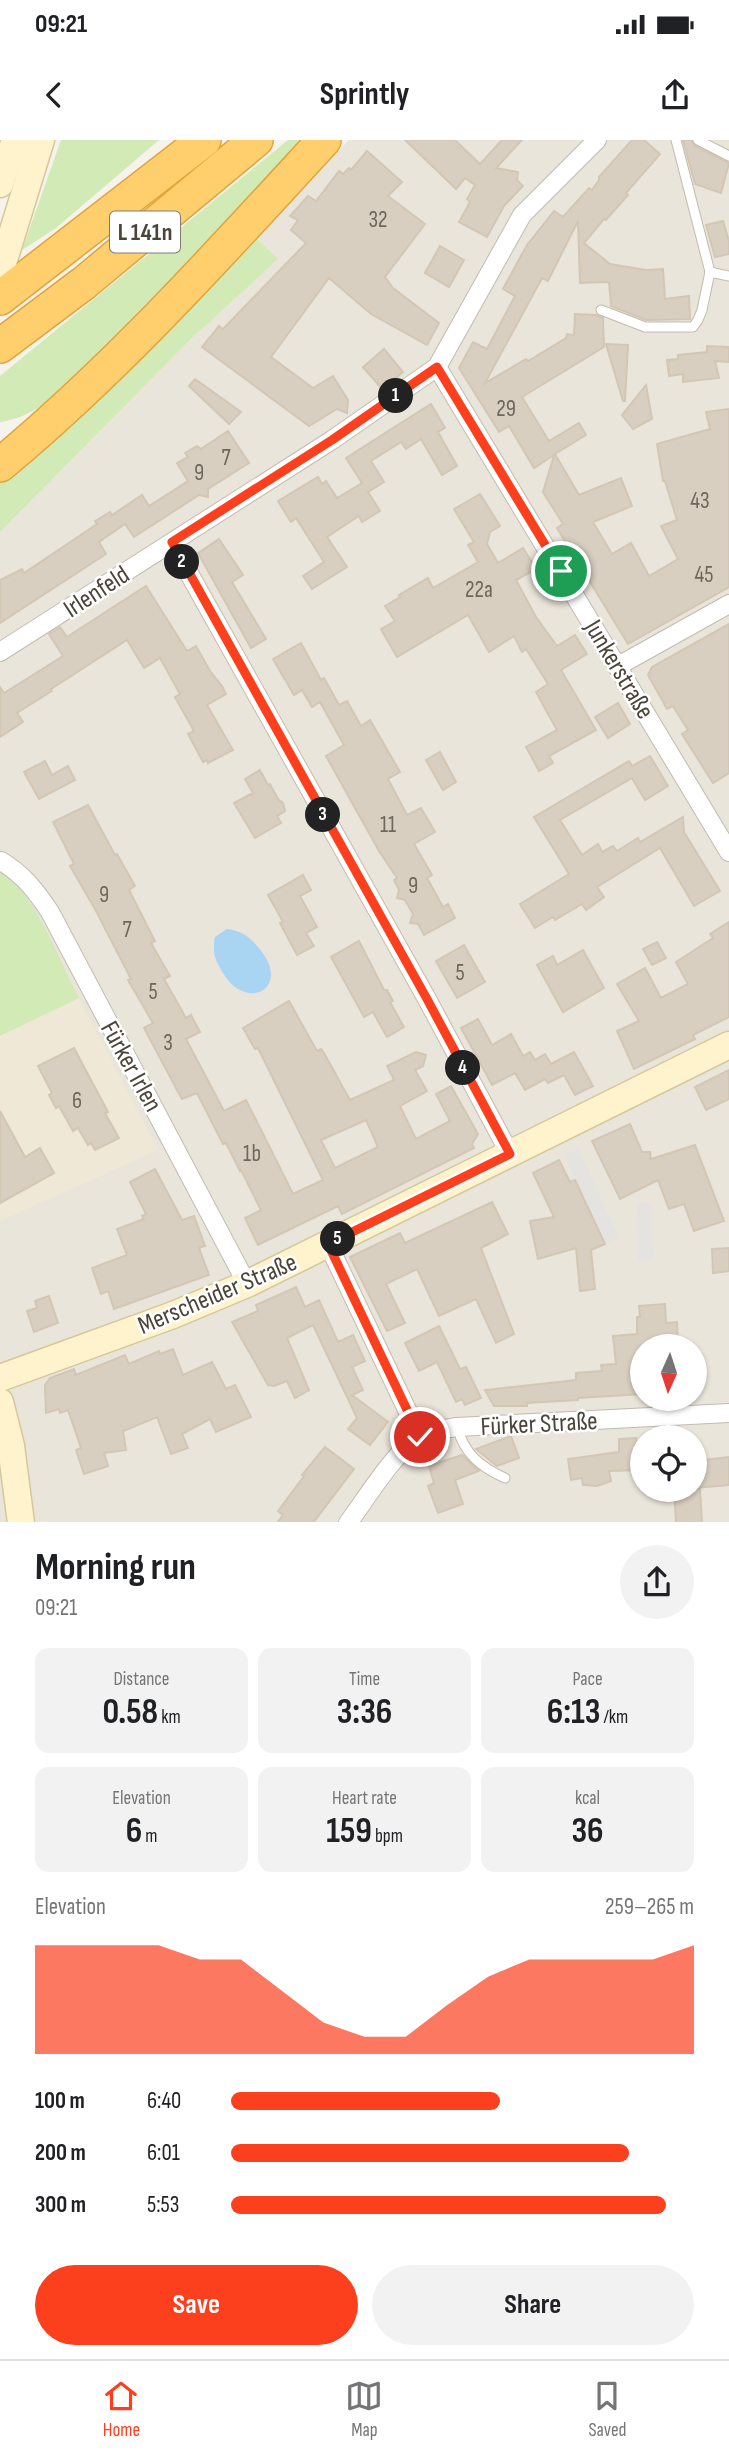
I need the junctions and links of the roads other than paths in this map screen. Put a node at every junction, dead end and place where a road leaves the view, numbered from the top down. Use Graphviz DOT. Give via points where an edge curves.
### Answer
graph roads {
  1 [pos="15,140"];
  2 [pos="41,140"];
  3 [pos="204,140"];
  4 [pos="256,140"];
  5 [pos="324,140"];
  6 [pos="597,140"];
  7 [pos="676,140"];
  8 [pos="698,140"];
  9 [pos="729,156"];
  10 [pos="0,184"];
  11 [pos="710,272"];
  12 [pos="0,273"];
  13 [pos="729,276"];
  14 [pos="0,298"];
  15 [pos="601,310"];
  16 [pos="0,346"];
  17 [pos="437,367"];
  18 [pos="62,410"];
  19 [pos="0,433"];
  20 [pos="0,465"];
  21 [pos="172,542"];
  22 [pos="729,604"];
  23 [pos="0,652"];
  24 [pos="618,666"];
  25 [pos="729,852"];
  26 [pos="1,861"];
  27 [pos="729,1045"];
  28 [pos="510,1154"];
  29 [pos="328,1244"];
  30 [pos="247,1284"];
  31 [pos="0,1378"];
  32 [pos="0,1402"];
  33 [pos="729,1413"];
  34 [pos="457,1427"];
  35 [pos="420,1437"];
  36 [pos="505,1478"];
  37 [pos="21,1522"];
  38 [pos="348,1522"];
  1 -- 10 [label="main road"];
  2 -- 12 [label="main road"];
  3 -- 14 [label="highway, L 141n"];
  4 -- 16 [label="highway, L 141n" via="84,283"];
  5 -- 18 [label="highway" via="216,257"];
  6 -- 17 [label="street" via="522,215"];
  7 -- 11 [label="lane"];
  8 -- 9 [label="lane"];
  11 -- 13 [label="lane"];
  11 -- 15 [label="lane" via="702,310 693,327 645,327"];
  17 -- 21 [label="street, Irlenfeld"];
  17 -- 24 [label="street, Junkerstraße"];
  18 -- 19 [label="highway"];
  18 -- 20 [label="highway"];
  21 -- 23 [label="street, Irlenfeld"];
  21 -- 28 [label="street"];
  22 -- 24 [label="street"];
  24 -- 25 [label="street, Junkerstraße"];
  26 -- 30 [label="street, Fürker Irlen" via="32,886 50,912"];
  27 -- 28 [label="main road, Merscheider Straße"];
  28 -- 29 [label="main road, Merscheider Straße"];
  29 -- 30 [label="main road, Merscheider Straße"];
  29 -- 35 [label="street"];
  30 -- 31 [label="main road, Merscheider Straße"];
  32 -- 37 [label="main road"];
  33 -- 34 [label="street, Fürker Straße"];
  34 -- 35 [label="street, Fürker Straße"];
  34 -- 36 [label="lane" via="475,1461"];
  35 -- 38 [label="street, Fürker Straße" via="402,1452"];
}
